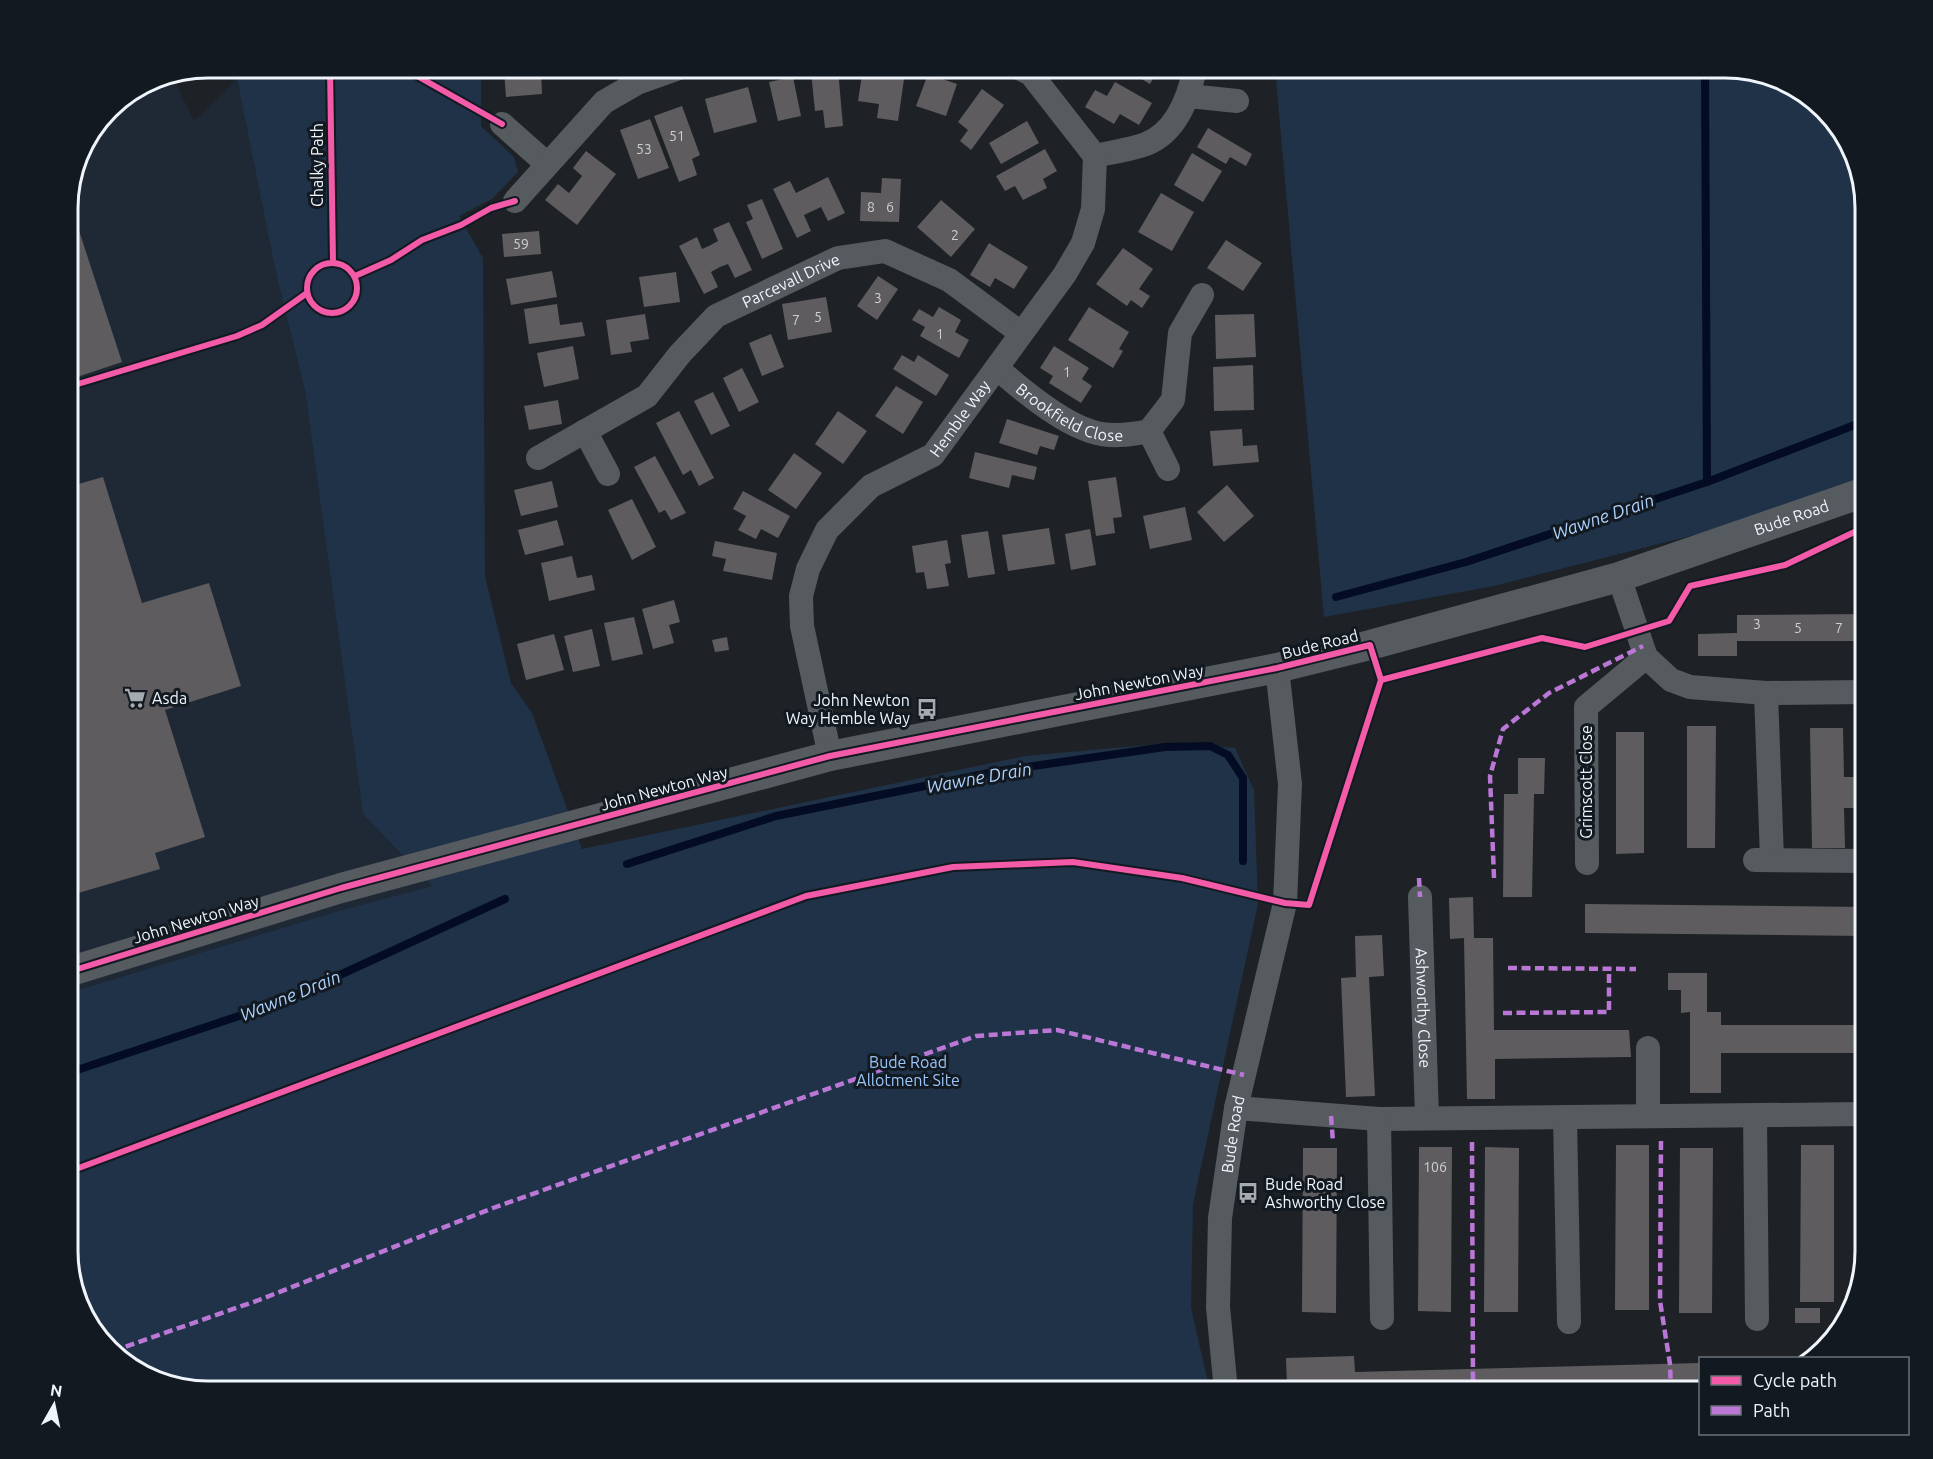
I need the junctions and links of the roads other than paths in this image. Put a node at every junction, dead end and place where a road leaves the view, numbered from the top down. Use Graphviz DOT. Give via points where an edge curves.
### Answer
graph roads {
  1 [pos="651,78"];
  2 [pos="1034,78"];
  3 [pos="1193,78"];
  4 [pos="1189,96"];
  5 [pos="1237,101"];
  6 [pos="502,124"];
  7 [pos="1095,156"];
  8 [pos="547,164"];
  9 [pos="515,201"];
  10 [pos="1202,295"];
  11 [pos="1021,333"];
  12 [pos="998,369"];
  13 [pos="585,431"];
  14 [pos="1149,431"];
  15 [pos="538,458"];
  16 [pos="1168,469"];
  17 [pos="608,474"];
  18 [pos="1855,496"];
  19 [pos="1619,577"];
  20 [pos="1646,657"];
  21 [pos="1277,668"];
  22 [pos="1855,692"];
  23 [pos="1766,693"];
  24 [pos="830,756"];
  25 [pos="1855,861"];
  26 [pos="1587,863"];
  27 [pos="1420,897"];
  28 [pos="78,969"];
  29 [pos="1648,1048"];
  30 [pos="1236,1108"];
  31 [pos="1855,1114"];
  32 [pos="1755,1115"];
  33 [pos="1648,1116"];
  34 [pos="1565,1117"];
  35 [pos="1427,1118"];
  36 [pos="1379,1119"];
  37 [pos="1382,1318"];
  38 [pos="1757,1319"];
  39 [pos="1569,1322"];
  40 [pos="1226,1381"];
  1 -- 8 [label="street" via="604,102"];
  2 -- 7 [label="street"];
  3 -- 4 [label="street"];
  4 -- 5 [label="street"];
  4 -- 7 [label="street" via="1172,124 1147,144"];
  6 -- 8 [label="street"];
  7 -- 11 [label="street, Hemble Way" via="1093,209 1083,243"];
  8 -- 9 [label="street"];
  10 -- 14 [label="street, Brookfield Close" via="1180,333 1173,400"];
  11 -- 12 [label="street, Hemble Way"];
  11 -- 13 [label="street, Parcevall Drive" via="949,280 885,250 838,258 716,316 647,396"];
  12 -- 14 [label="street, Brookfield Close" via="1029,397 1090,431 1125,436"];
  12 -- 24 [label="street, Hemble Way" via="933,455 871,486 827,530 808,569 801,596 802,626"];
  13 -- 15 [label="street, Parcevall Drive"];
  13 -- 17 [label="street"];
  14 -- 16 [label="street, Brookfield Close"];
  18 -- 19 [label="street, Bude Road"];
  19 -- 20 [label="street"];
  19 -- 21 [label="street, Bude Road"];
  20 -- 23 [label="street" via="1671,680 1689,687"];
  20 -- 26 [label="street, Grimscott Close" via="1586,707"];
  21 -- 24 [label="street, John Newton Way"];
  21 -- 30 [label="street, Bude Road" via="1290,784 1286,903"];
  22 -- 23 [label="street"];
  23 -- 25 [label="street" via="1763,860"];
  24 -- 28 [label="street, John Newton Way" via="341,888"];
  27 -- 35 [label="street, Ashworthy Close"];
  29 -- 33 [label="street"];
  30 -- 36 [label="street"];
  30 -- 40 [label="street, Bude Road" via="1220,1218 1218,1307"];
  31 -- 32 [label="street"];
  32 -- 33 [label="street"];
  32 -- 38 [label="street"];
  33 -- 34 [label="street"];
  34 -- 35 [label="street"];
  34 -- 39 [label="street"];
  35 -- 36 [label="street"];
  36 -- 37 [label="street"];
}
